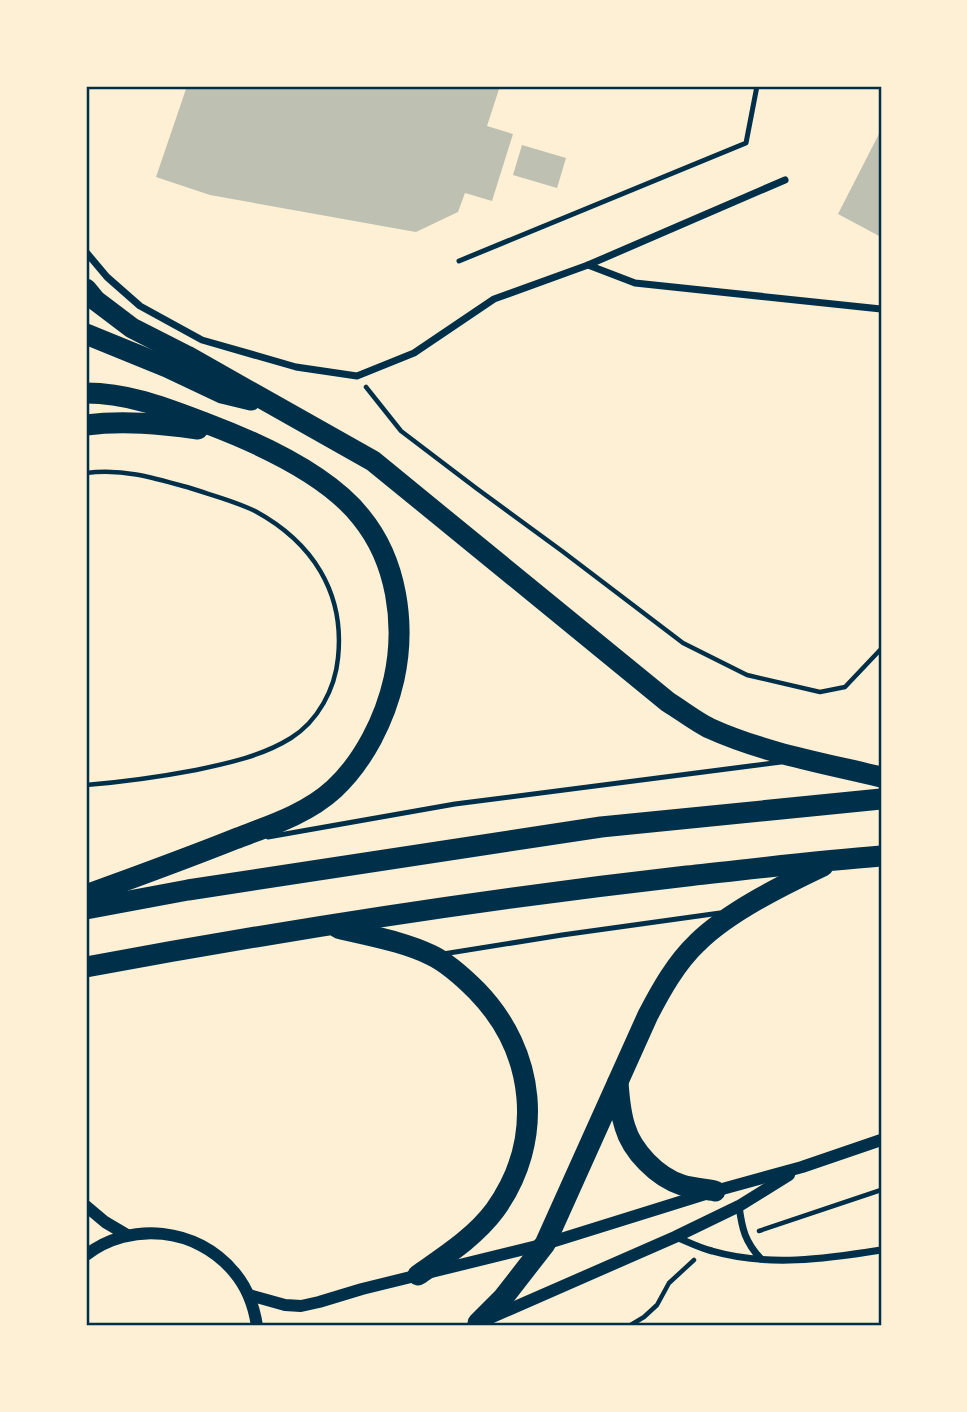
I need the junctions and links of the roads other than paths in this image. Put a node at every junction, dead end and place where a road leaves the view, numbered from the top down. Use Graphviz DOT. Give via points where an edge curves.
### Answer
graph roads {
  1 [pos="757,86"];
  2 [pos="785,180"];
  3 [pos="86,252"];
  4 [pos="459,261"];
  5 [pos="589,265"];
  6 [pos="86,289"];
  7 [pos="881,309"];
  8 [pos="86,334"];
  9 [pos="86,393"];
  10 [pos="276,406"];
  11 [pos="86,425"];
  12 [pos="236,435"];
  13 [pos="802,760"];
  14 [pos="881,777"];
  15 [pos="881,799"];
  16 [pos="220,845"];
  17 [pos="881,856"];
  18 [pos="837,860"];
  19 [pos="86,895"];
  20 [pos="86,909"];
  21 [pos="741,910"];
  22 [pos="326,925"];
  23 [pos="433,955"];
  24 [pos="86,967"];
  25 [pos="618,1080"];
  26 [pos="881,1140"];
  27 [pos="802,1167"];
  28 [pos="715,1191"];
  29 [pos="86,1206"];
  30 [pos="738,1206"];
  31 [pos="127,1235"];
  32 [pos="675,1237"];
  33 [pos="545,1244"];
  34 [pos="881,1250"];
  35 [pos="86,1255"];
  36 [pos="762,1260"];
  37 [pos="418,1275"];
  38 [pos="249,1295"];
  39 [pos="475,1324"];
  40 [pos="257,1326"];
  1 -- 4 [label="lane" via="746,143"];
  2 -- 5 [label="street"];
  3 -- 5 [label="street" via="140,306 202,340 296,367 357,376 414,353 494,299"];
  5 -- 7 [label="street" via="635,284"];
  6 -- 10 [label="highway" via="132,328"];
  8 -- 10 [label="highway" via="222,393"];
  9 -- 12 [label="highway" via="153,403"];
  10 -- 13 [label="highway" via="373,461 668,702 707,727"];
  11 -- 12 [label="highway" via="115,421"];
  12 -- 16 [label="highway" via="316,478 361,517 390,571 399,640 386,708 348,773 333,790 302,811"];
  13 -- 14 [label="highway"];
  13 -- 16 [label="lane" via="455,804"];
  15 -- 20 [label="highway" via="600,827"];
  16 -- 19 [label="highway"];
  17 -- 18 [label="highway"];
  18 -- 21 [label="highway"];
  18 -- 22 [label="highway" via="579,888"];
  21 -- 23 [label="lane"];
  21 -- 25 [label="highway" via="696,943 677,966"];
  22 -- 23 [label="highway"];
  22 -- 24 [label="highway"];
  23 -- 37 [label="highway" via="488,1002 503,1022 518,1052 528,1123 523,1154 495,1210 468,1238"];
  25 -- 28 [label="highway" via="625,1129 645,1160 681,1184"];
  25 -- 33 [label="highway"];
  26 -- 27 [label="street"];
  27 -- 28 [label="street"];
  27 -- 30 [label="street"];
  28 -- 33 [label="street"];
  29 -- 31 [label="street"];
  30 -- 32 [label="street"];
  30 -- 36 [label="street" via="745,1237"];
  31 -- 35 [label="street" via="98,1245"];
  31 -- 38 [label="street" via="156,1232 185,1238 211,1251 233,1271"];
  32 -- 36 [label="street" via="712,1252"];
  32 -- 39 [label="street"];
  33 -- 37 [label="street"];
  33 -- 39 [label="highway" via="503,1298"];
  34 -- 36 [label="street"];
  37 -- 38 [label="street" via="300,1306"];
  38 -- 40 [label="street"];
}
